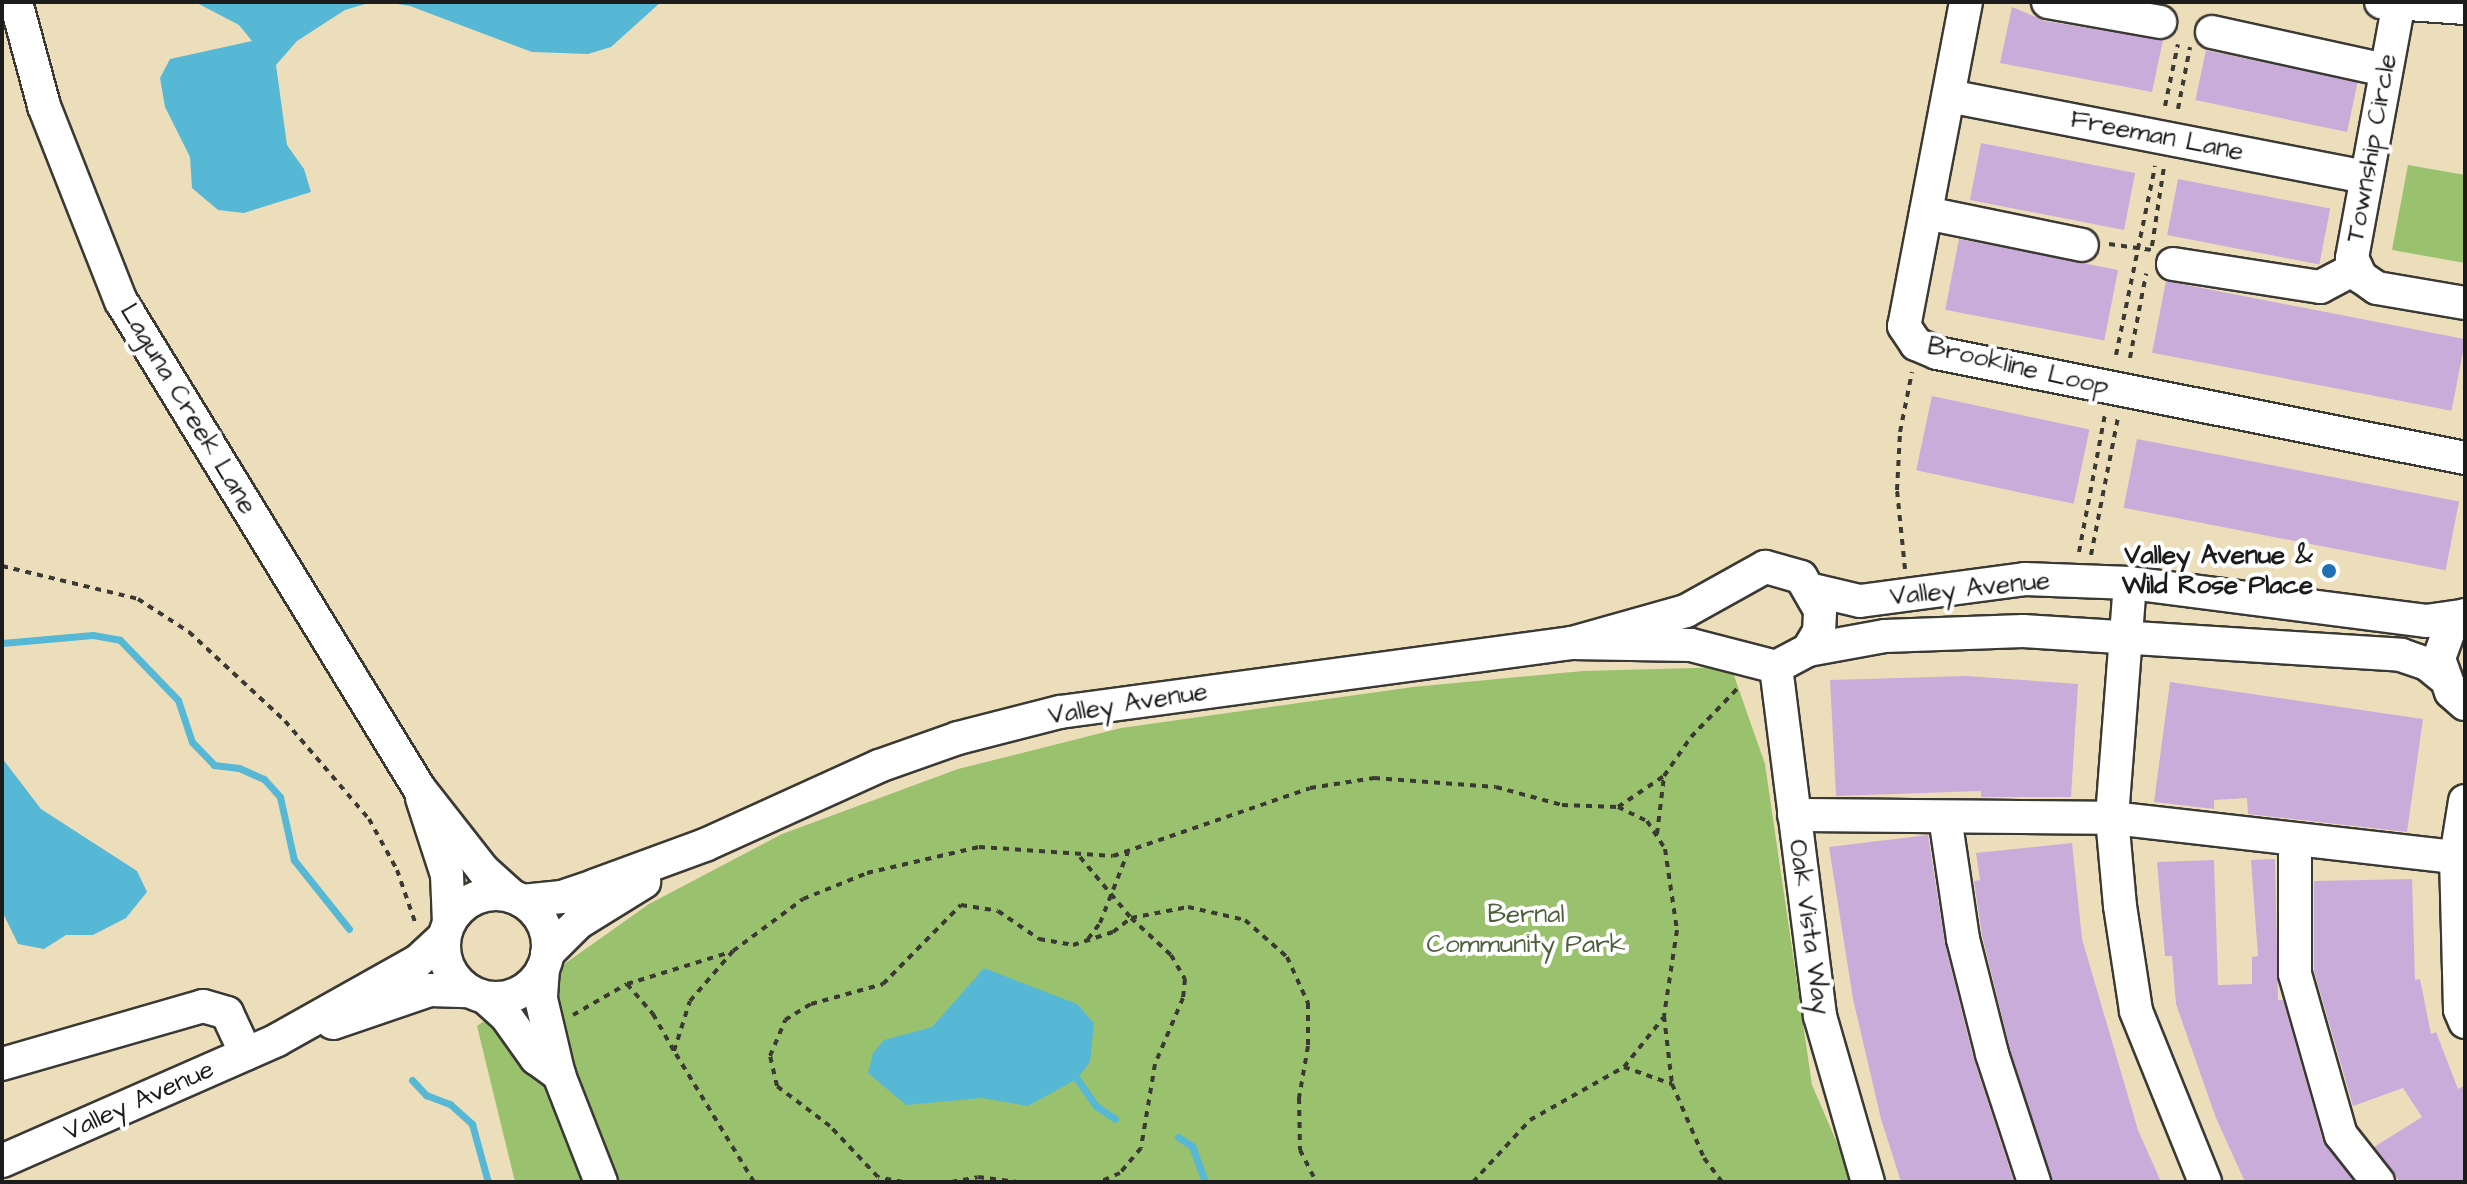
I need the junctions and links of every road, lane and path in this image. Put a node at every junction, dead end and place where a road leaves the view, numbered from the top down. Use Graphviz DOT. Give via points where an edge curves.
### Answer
graph roads {
  1 [pos="16,2"];
  2 [pos="1966,2"];
  3 [pos="2048,2"];
  4 [pos="2393,3"];
  5 [pos="2465,8"];
  6 [pos="2186,31"];
  7 [pos="2385,70"];
  8 [pos="1949,96"];
  9 [pos="2165,106"];
  10 [pos="2178,109"];
  11 [pos="2152,165"];
  12 [pos="2365,177"];
  13 [pos="1926,213"];
  14 [pos="2082,245"];
  15 [pos="2137,246"];
  16 [pos="2173,264"];
  17 [pos="2356,268"];
  18 [pos="2465,303"];
  19 [pos="2116,355"];
  20 [pos="1906,364"];
  21 [pos="2105,414"];
  22 [pos="2119,417"];
  23 [pos="2465,458"];
  24 [pos="2081,557"];
  25 [pos="2091,557"];
  26 [pos="2,566"];
  27 [pos="2130,583"];
  28 [pos="1733,584"];
  29 [pos="1813,590"];
  30 [pos="1908,594"];
  31 [pos="2464,616"];
  32 [pos="2125,637"];
  33 [pos="1572,643"];
  34 [pos="1808,650"];
  35 [pos="1776,667"];
  36 [pos="1739,670"];
  37 [pos="2442,676"];
  38 [pos="2465,704"];
  39 [pos="1664,776"];
  40 [pos="419,788"];
  41 [pos="2465,801"];
  42 [pos="1618,807"];
  43 [pos="1794,815"];
  44 [pos="1945,817"];
  45 [pos="2112,818"];
  46 [pos="1657,836"];
  47 [pos="2295,841"];
  48 [pos="705,845"];
  49 [pos="1128,852"];
  50 [pos="1080,857"];
  51 [pos="2456,857"];
  52 [pos="1110,890"];
  53 [pos="517,899"];
  54 [pos="1131,918"];
  55 [pos="437,933"];
  56 [pos="1087,940"];
  57 [pos="733,951"];
  58 [pos="545,961"];
  59 [pos="627,984"];
  60 [pos="477,995"];
  61 [pos="565,1010"];
  62 [pos="1664,1016"];
  63 [pos="2465,1022"];
  64 [pos="277,1040"];
  65 [pos="674,1051"];
  66 [pos="246,1054"];
  67 [pos="2,1064"];
  68 [pos="1624,1067"];
  69 [pos="559,1075"];
  70 [pos="1672,1084"];
  71 [pos="2,1161"];
  72 [pos="600,1180"];
  73 [pos="754,1182"];
  74 [pos="903,1182"];
  75 [pos="951,1182"];
  76 [pos="1016,1182"];
  77 [pos="1099,1182"];
  78 [pos="1316,1182"];
  79 [pos="1473,1182"];
  80 [pos="1722,1182"];
  81 [pos="1868,1182"];
  82 [pos="2034,1182"];
  83 [pos="2205,1182"];
  84 [pos="2378,1182"];
  1 -- 40 [label="street, Laguna Creek Lane" via="44,106 121,301"];
  2 -- 8 [label="street, Brookline Loop"];
  3 -- 6 [label="street"];
  4 -- 5 [label="street"];
  4 -- 7 [label="street, Township Circle"];
  6 -- 7 [label="street"];
  6 -- 9 [label="path"];
  6 -- 10 [label="path"];
  7 -- 12 [label="street, Township Circle"];
  8 -- 12 [label="street, Freeman Lane"];
  8 -- 13 [label="street, Brookline Loop"];
  11 -- 15 [label="path"];
  12 -- 17 [label="street, Township Circle" via="2351,244"];
  13 -- 14 [label="street"];
  13 -- 23 [label="street, Brookline Loop" via="1904,326 1916,344 1937,353"];
  14 -- 15 [label="path"];
  15 -- 16 [label="path" via="2163,253"];
  15 -- 19 [label="path"];
  16 -- 17 [label="street" via="2320,287"];
  17 -- 18 [label="street, Township Circle" via="2377,288"];
  20 -- 30 [label="path" via="1912,371 1900,432 1897,490"];
  21 -- 24 [label="path" via="2077,550"];
  22 -- 25 [label="path"];
  26 -- 55 [label="path" via="138,599 189,632 285,721 369,819 409,896"];
  27 -- 30 [label="street, Valley Avenue" via="2025,579"];
  27 -- 31 [label="street, Valley Avenue" via="2426,621"];
  27 -- 32 [label="street"];
  28 -- 29 [label="street, Valley Avenue" via="1765,567 1801,577"];
  28 -- 33 [label="street, Valley Avenue" via="1686,611"];
  28 -- 36 [label="street" via="1720,620"];
  29 -- 30 [label="street, Valley Avenue" via="1848,601"];
  29 -- 34 [label="street" via="1820,610 1819,632"];
  31 -- 37 [label="street" via="2442,643"];
  32 -- 34 [label="street, Valley Avenue" via="2023,631 1885,636"];
  32 -- 37 [label="street, Valley Avenue" via="2401,655"];
  32 -- 45 [label="street"];
  33 -- 36 [label="street, Valley Avenue" via="1691,645"];
  33 -- 48 [label="street, Valley Avenue" via="1060,712 958,738 879,766"];
  34 -- 35 [label="street, Valley Avenue"];
  35 -- 36 [label="street, Valley Avenue"];
  35 -- 43 [label="street, Oak Vista Way"];
  36 -- 39 [label="path"];
  37 -- 38 [label="street"];
  39 -- 42 [label="path"];
  39 -- 46 [label="path"];
  40 -- 53 [label="street, Laguna Creek Lane" via="483,870"];
  40 -- 55 [label="street, Laguna Creek Lane" via="447,875"];
  41 -- 51 [label="street"];
  42 -- 46 [label="path" via="1647,821"];
  42 -- 49 [label="path" via="1562,805 1496,787 1374,778 1310,788"];
  43 -- 44 [label="street"];
  43 -- 81 [label="street, Oak Vista Way" via="1820,1016"];
  44 -- 45 [label="street"];
  44 -- 82 [label="street" via="1963,939 1992,1054"];
  45 -- 47 [label="street"];
  45 -- 83 [label="street" via="2136,1011"];
  46 -- 62 [label="path" via="1665,849 1677,930"];
  47 -- 51 [label="street"];
  47 -- 84 [label="street" via="2295,974 2341,1135"];
  48 -- 53 [label="street, Valley Avenue" via="562,897"];
  48 -- 58 [label="street, Valley Avenue" via="578,923"];
  49 -- 50 [label="path"];
  49 -- 52 [label="path"];
  50 -- 52 [label="path"];
  50 -- 57 [label="path" via="979,847 867,873 803,899"];
  51 -- 63 [label="street" via="2460,1010"];
  52 -- 54 [label="path"];
  52 -- 56 [label="path" via="1104,915"];
  53 -- 55 [label="street" via="488,895 465,904"];
  53 -- 58 [label="street" via="543,923"];
  54 -- 56 [label="path" via="1113,932"];
  54 -- 77 [label="path" via="1171,955 1185,979 1183,998 1155,1064 1141,1148 1120,1173"];
  54 -- 78 [label="path" via="1188,907 1245,920 1287,957 1308,1003 1300,1150"];
  55 -- 60 [label="street" via="453,977"];
  55 -- 64 [label="street, Valley Avenue" via="418,961"];
  56 -- 74 [label="path" via="1073,945 1039,939 998,911 961,905 883,984 811,1004 785,1020 770,1056 777,1086 830,1126 878,1177"];
  57 -- 59 [label="path"];
  57 -- 65 [label="path" via="690,1001"];
  58 -- 60 [label="street" via="520,993"];
  58 -- 69 [label="street" via="541,999"];
  59 -- 61 [label="path" via="568,1019"];
  59 -- 65 [label="path" via="653,1014"];
  60 -- 64 [label="street, Valley Avenue" via="430,990"];
  60 -- 69 [label="street" via="506,1016 536,1058"];
  62 -- 68 [label="path"];
  62 -- 70 [label="path"];
  64 -- 66 [label="street, Valley Avenue"];
  65 -- 73 [label="path"];
  66 -- 67 [label="street" via="227,1013 203,1006"];
  66 -- 71 [label="street, Valley Avenue"];
  68 -- 70 [label="path"];
  68 -- 79 [label="path" via="1530,1120"];
  69 -- 72 [label="street"];
  70 -- 80 [label="path" via="1704,1158"];
  75 -- 76 [label="path" via="978,1177"];
}
